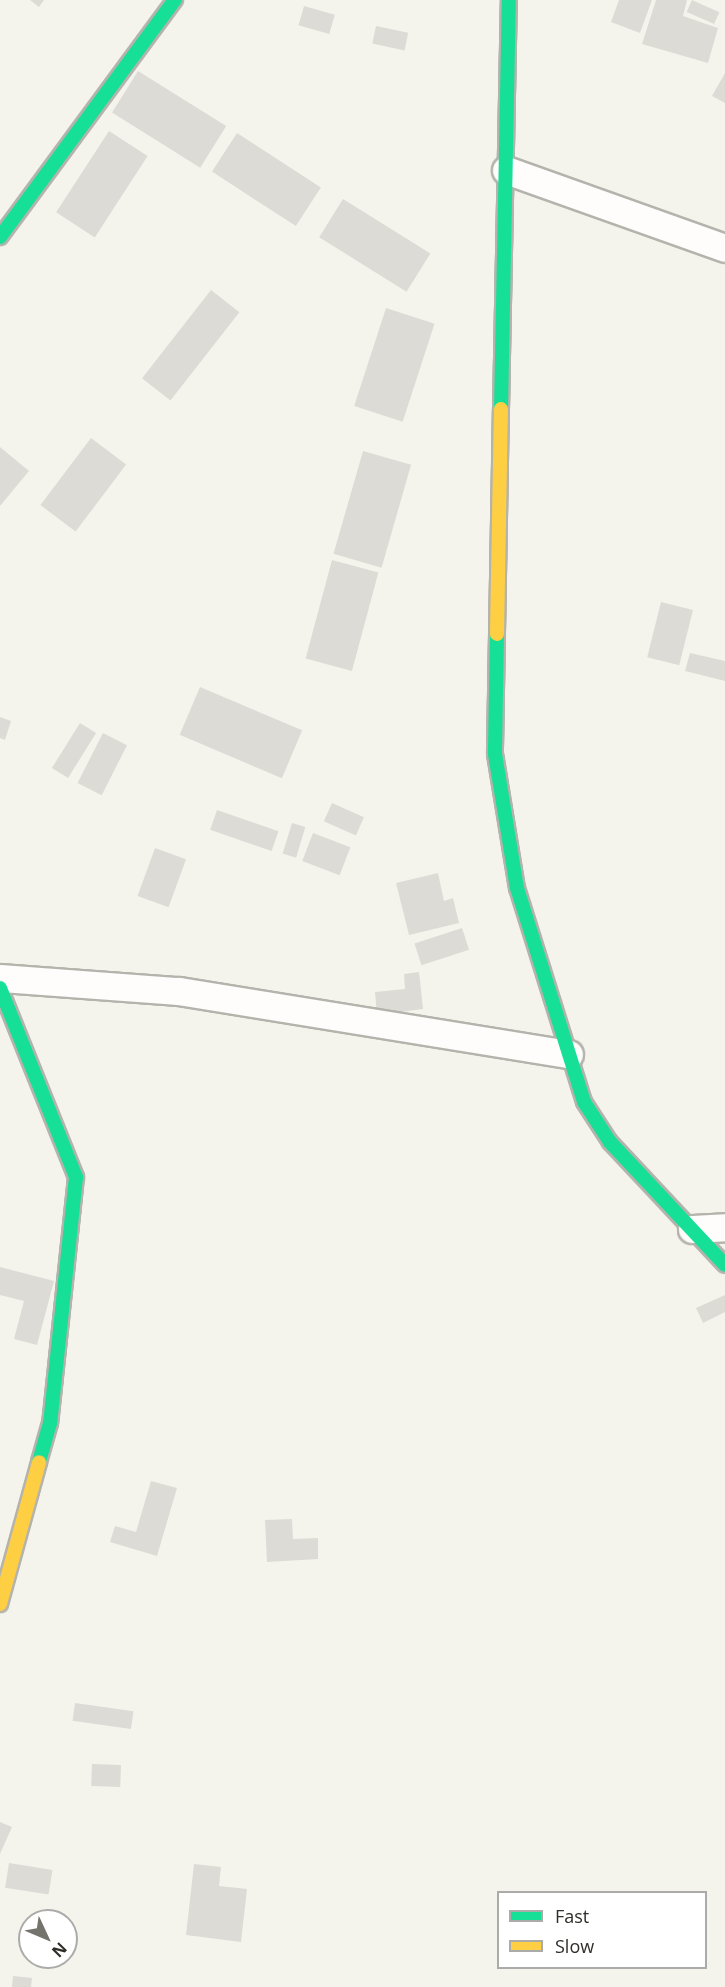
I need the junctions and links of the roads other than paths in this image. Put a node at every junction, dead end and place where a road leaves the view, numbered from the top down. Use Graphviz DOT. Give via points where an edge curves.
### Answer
graph roads {
  1 [pos="175,0"];
  2 [pos="509,0"];
  3 [pos="506,170"];
  4 [pos="0,237"];
  5 [pos="725,248"];
  6 [pos="0,978"];
  7 [pos="0,988"];
  8 [pos="569,1054"];
  9 [pos="725,1227"];
  10 [pos="692,1229"];
  11 [pos="725,1265"];
  12 [pos="0,1604"];
  1 -- 4 [label="street"];
  2 -- 3 [label="street"];
  3 -- 5 [label="street"];
  3 -- 8 [label="street" via="495,754 517,888"];
  6 -- 8 [label="street" via="179,991"];
  7 -- 12 [label="street" via="76,1177 50,1423"];
  8 -- 10 [label="street" via="584,1102 610,1142"];
  9 -- 10 [label="street"];
  10 -- 11 [label="street"];
}
